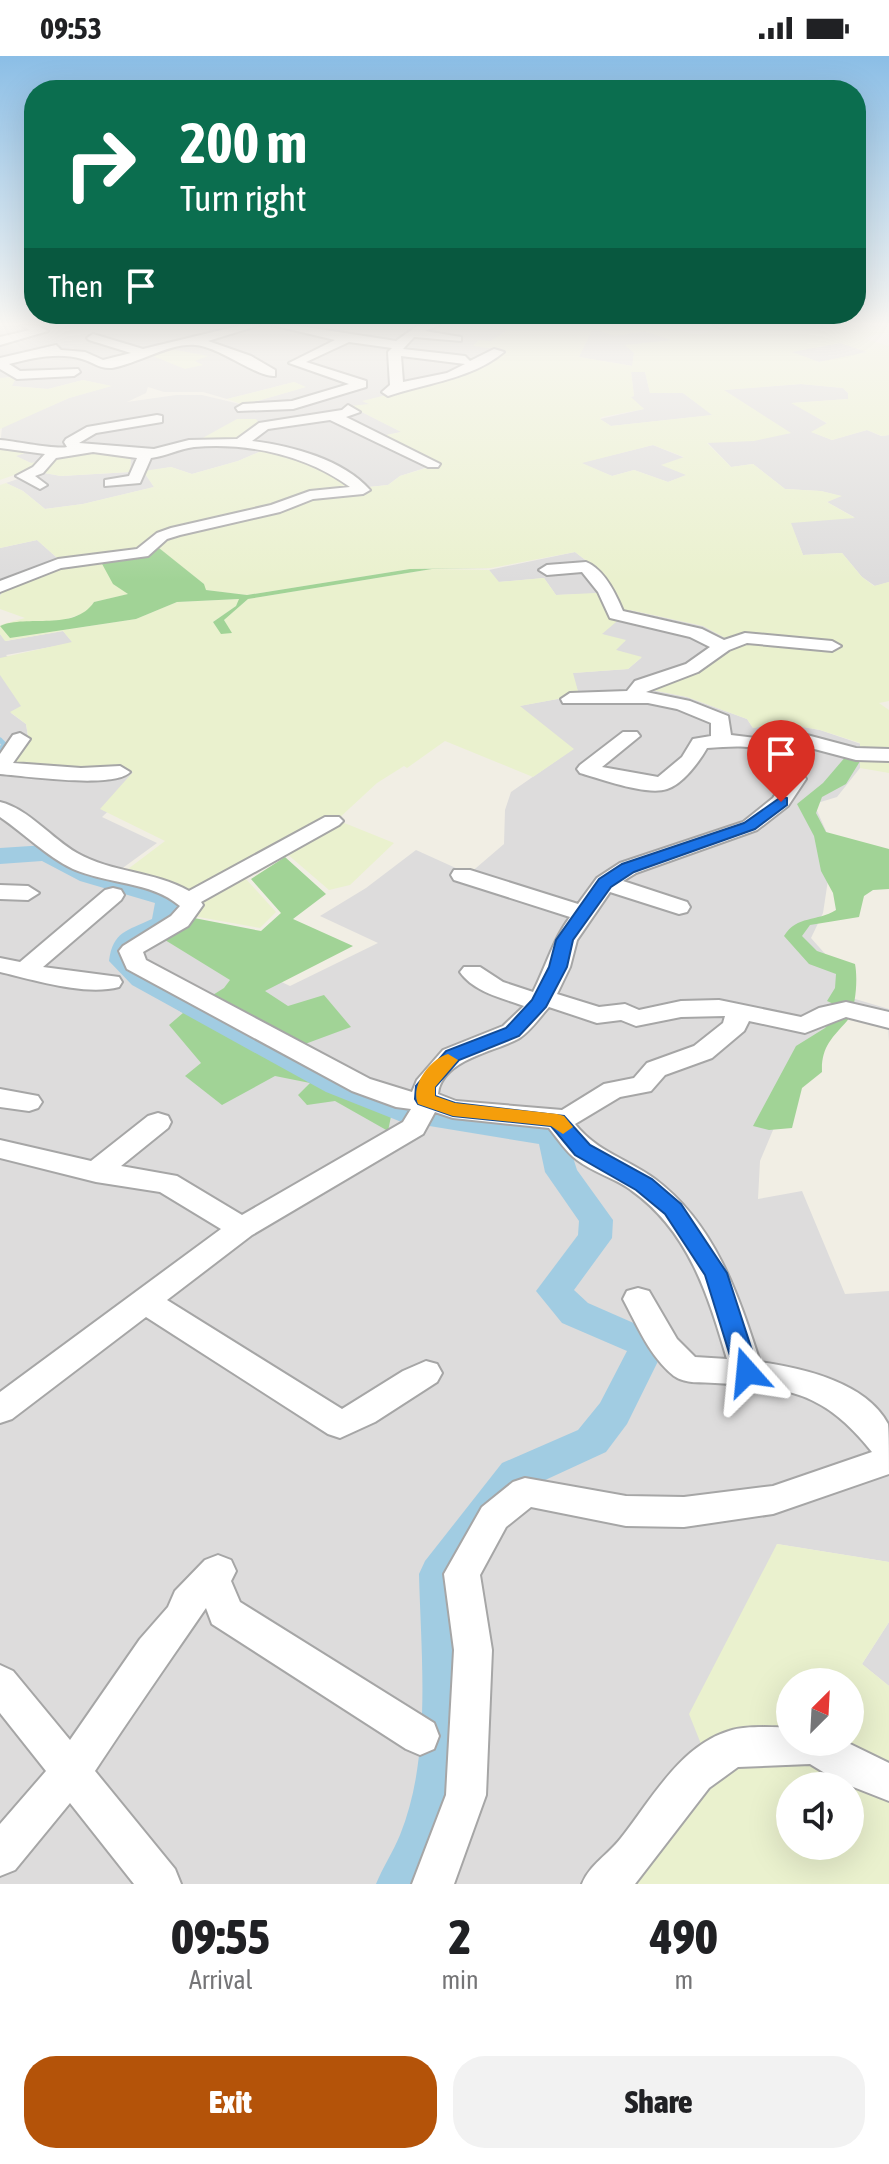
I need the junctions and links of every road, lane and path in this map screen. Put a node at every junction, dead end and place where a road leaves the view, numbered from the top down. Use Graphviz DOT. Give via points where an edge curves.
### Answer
graph roads {
  1 [pos="350,410"];
  2 [pos="333,416"];
  3 [pos="157,419"];
  4 [pos="240,443"];
  5 [pos="0,444"];
  6 [pos="74,448"];
  7 [pos="53,453"];
  8 [pos="146,454"];
  9 [pos="433,464"];
  10 [pos="110,483"];
  11 [pos="40,485"];
  12 [pos="547,570"];
  13 [pos="0,587"];
  14 [pos="723,646"];
  15 [pos="832,646"];
  16 [pos="636,695"];
  17 [pos="570,699"];
  18 [pos="630,736"];
  19 [pos="20,739"];
  20 [pos="727,742"];
  21 [pos="774,748"];
  22 [pos="889,755"];
  23 [pos="0,768"];
  24 [pos="120,772"];
  25 [pos="0,808"];
  26 [pos="332,821"];
  27 [pos="462,875"];
  28 [pos="605,883"];
  29 [pos="0,892"];
  30 [pos="28,893"];
  31 [pos="113,895"];
  32 [pos="188,900"];
  33 [pos="679,907"];
  34 [pos="582,913"];
  35 [pos="0,965"];
  36 [pos="25,970"];
  37 [pos="472,972"];
  38 [pos="110,982"];
  39 [pos="541,1000"];
  40 [pos="739,1012"];
  41 [pos="889,1020"];
  42 [pos="0,1098"];
  43 [pos="29,1102"];
  44 [pos="421,1112"];
  45 [pos="557,1120"];
  46 [pos="158,1122"];
  47 [pos="0,1149"];
  48 [pos="96,1172"];
  49 [pos="242,1228"];
  50 [pos="638,1299"];
  51 [pos="146,1302"];
  52 [pos="747,1372"];
  53 [pos="426,1373"];
  54 [pos="0,1410"];
  55 [pos="889,1449"];
  56 [pos="889,1460"];
  57 [pos="0,1683"];
  58 [pos="420,1736"];
  59 [pos="71,1772"];
  60 [pos="889,1782"];
  61 [pos="0,1855"];
  62 [pos="160,1884"];
  63 [pos="433,1884"];
  64 [pos="603,1884"];
  1 -- 2 [label="street"];
  2 -- 4 [label="street" via="264,426"];
  2 -- 9 [label="street"];
  3 -- 6 [label="street" via="92,430 71,442"];
  4 -- 8 [label="street" via="184,444"];
  4 -- 13 [label="street" via="292,453 363,490 310,495 275,509 176,531 142,553 58,564"];
  5 -- 7 [label="street"];
  6 -- 7 [label="street"];
  6 -- 8 [label="street"];
  7 -- 11 [label="street" via="38,470 23,476"];
  8 -- 10 [label="street" via="135,480"];
  12 -- 14 [label="street" via="586,567 616,614 696,633"];
  14 -- 15 [label="street" via="755,637"];
  14 -- 16 [label="street" via="692,668 642,685"];
  16 -- 17 [label="street"];
  16 -- 20 [label="street" via="692,706 721,720 721,737"];
  18 -- 20 [label="street" via="587,769 663,784 700,743"];
  19 -- 23 [label="street"];
  20 -- 21 [label="street"];
  21 -- 22 [label="street" via="799,739 856,754"];
  21 -- 28 [label="street" via="796,779 769,814 750,826 628,868"];
  23 -- 24 [label="street"];
  25 -- 32 [label="street" via="29,825 69,861 170,889"];
  26 -- 32 [label="street"];
  27 -- 34 [label="street"];
  28 -- 33 [label="street"];
  28 -- 34 [label="street"];
  29 -- 30 [label="street"];
  31 -- 36 [label="street"];
  32 -- 44 [label="street" via="192,905 178,924 140,941 131,951 135,964"];
  34 -- 39 [label="street"];
  35 -- 36 [label="street"];
  36 -- 38 [label="street"];
  37 -- 39 [label="street" via="494,987"];
  39 -- 40 [label="street" via="597,1015 625,1012 636,1018 681,1009"];
  39 -- 44 [label="street" via="512,1032 452,1056 426,1086"];
  40 -- 41 [label="street" via="805,1025 830,1009 858,1010"];
  40 -- 45 [label="street" via="735,1026 703,1052 656,1069 642,1085 613,1090"];
  42 -- 43 [label="street"];
  44 -- 45 [label="street" via="453,1109"];
  44 -- 49 [label="street"];
  45 -- 52 [label="street" via="582,1150 644,1184 687,1227 716,1273"];
  46 -- 48 [label="street"];
  47 -- 48 [label="street"];
  48 -- 49 [label="street" via="167,1183"];
  49 -- 51 [label="street"];
  50 -- 52 [label="street" via="666,1348 687,1369"];
  51 -- 53 [label="street" via="340,1425"];
  51 -- 54 [label="street"];
  52 -- 55 [label="street" via="841,1399"];
  56 -- 63 [label="street" via="773,1500 684,1512 626,1511 525,1492 494,1517 462,1574 473,1650 466,1795"];
  57 -- 59 [label="street"];
  58 -- 59 [label="street" via="225,1612 212,1577 188,1602"];
  59 -- 61 [label="street"];
  59 -- 62 [label="street"];
  60 -- 64 [label="street" via="814,1745 732,1748 695,1774 627,1864"];
}
